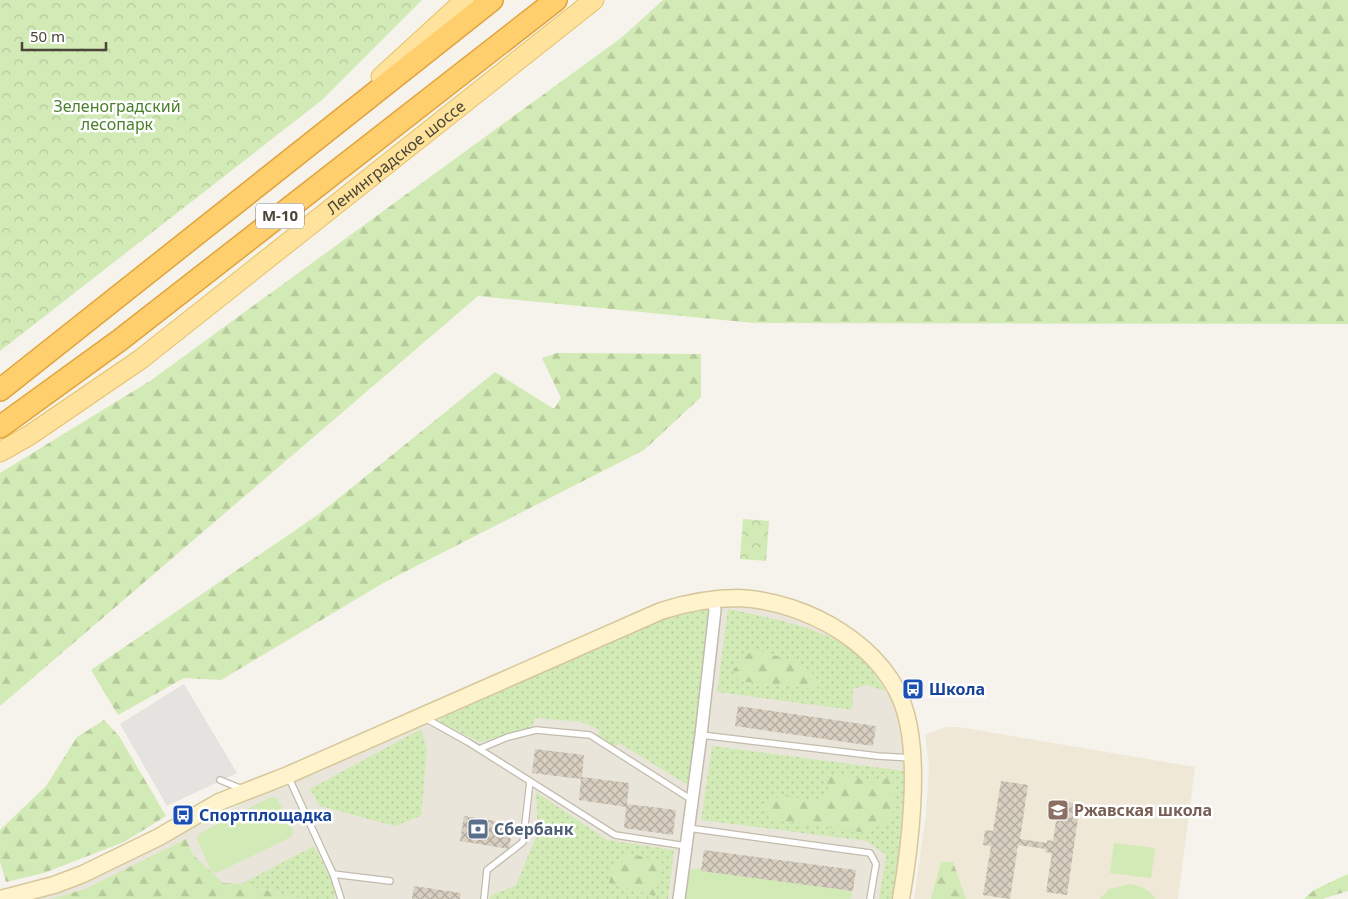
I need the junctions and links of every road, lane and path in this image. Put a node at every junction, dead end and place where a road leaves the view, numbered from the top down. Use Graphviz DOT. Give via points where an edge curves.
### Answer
graph roads {
  1 [pos="465,0"];
  2 [pos="492,0"];
  3 [pos="556,0"];
  4 [pos="594,0"];
  5 [pos="311,143"];
  6 [pos="0,390"];
  7 [pos="0,427"];
  8 [pos="0,452"];
  9 [pos="713,600"];
  10 [pos="421,716"];
  11 [pos="701,734"];
  12 [pos="479,749"];
  13 [pos="912,758"];
  14 [pos="288,775"];
  15 [pos="220,780"];
  16 [pos="530,781"];
  17 [pos="246,791"];
  18 [pos="692,800"];
  19 [pos="688,828"];
  20 [pos="686,846"];
  21 [pos="333,874"];
  22 [pos="390,881"];
  23 [pos="0,899"];
  24 [pos="341,899"];
  25 [pos="484,899"];
  26 [pos="679,899"];
  27 [pos="870,899"];
  28 [pos="901,899"];
  1 -- 5 [label="main road, М-10"];
  2 -- 5 [label="highway, М-10"];
  3 -- 7 [label="highway, Ленинградское шоссе / М-10" via="128,334"];
  4 -- 8 [label="main road, Ленинградское шоссе" via="141,360"];
  5 -- 6 [label="highway, М-10"];
  9 -- 10 [label="street" via="661,611"];
  9 -- 11 [label="street" via="715,610"];
  9 -- 13 [label="street" via="755,600 788,607 825,622 854,640 878,663 899,695 910,728"];
  10 -- 12 [label="lane"];
  10 -- 14 [label="street"];
  11 -- 13 [label="lane"];
  11 -- 18 [label="street"];
  12 -- 16 [label="lane"];
  12 -- 18 [label="lane" via="536,730 590,735"];
  13 -- 28 [label="street" via="909,830"];
  14 -- 17 [label="street"];
  14 -- 21 [label="lane"];
  15 -- 17 [label="lane"];
  16 -- 20 [label="lane" via="615,835"];
  16 -- 25 [label="lane" via="523,842 487,870"];
  17 -- 23 [label="street" via="83,874"];
  18 -- 19 [label="street"];
  19 -- 20 [label="street"];
  19 -- 27 [label="lane" via="870,853 876,864"];
  20 -- 26 [label="street"];
  21 -- 22 [label="lane"];
  21 -- 24 [label="lane"];
}
